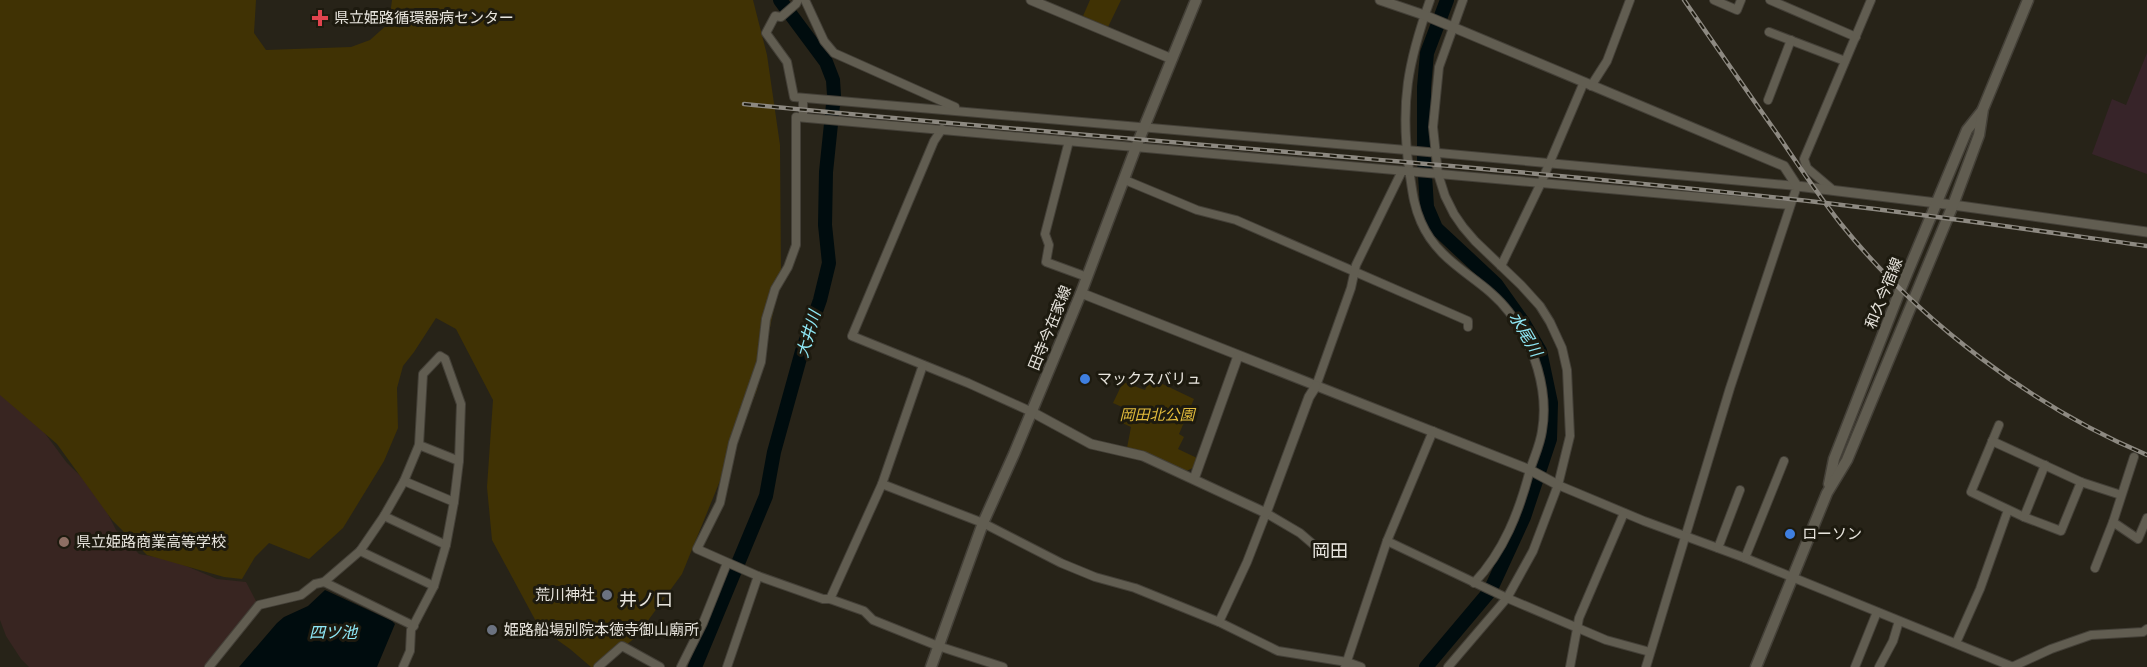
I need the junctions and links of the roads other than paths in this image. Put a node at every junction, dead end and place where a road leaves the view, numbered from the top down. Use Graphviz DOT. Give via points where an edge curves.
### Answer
graph roads {
  1 [pos="805,0"];
  2 [pos="1031,0"];
  3 [pos="1196,0"];
  4 [pos="1380,0"];
  5 [pos="1430,0"];
  6 [pos="1464,0"];
  7 [pos="1630,0"];
  8 [pos="1713,0"];
  9 [pos="1741,0"];
  10 [pos="1770,0"];
  11 [pos="1871,0"];
  12 [pos="2028,0"];
  13 [pos="797,2"];
  14 [pos="1424,15"];
  15 [pos="1454,28"];
  16 [pos="1769,32"];
  17 [pos="1856,37"];
  18 [pos="1791,40"];
  19 [pos="1172,60"];
  20 [pos="1845,61"];
  21 [pos="1587,84"];
  22 [pos="803,98"];
  23 [pos="1768,100"];
  24 [pos="1983,109"];
  25 [pos="962,111"];
  26 [pos="803,117"];
  27 [pos="1145,128"];
  28 [pos="942,129"];
  29 [pos="1069,141"];
  30 [pos="1136,147"];
  31 [pos="1406,150"];
  32 [pos="1437,153"];
  33 [pos="1549,163"];
  34 [pos="1406,171"];
  35 [pos="1438,174"];
  36 [pos="1125,180"];
  37 [pos="1541,183"];
  38 [pos="1797,186"];
  39 [pos="1833,190"];
  40 [pos="1937,203"];
  41 [pos="1790,205"];
  42 [pos="1953,205"];
  43 [pos="2147,232"];
  44 [pos="1501,266"];
  45 [pos="1354,273"];
  46 [pos="1087,277"];
  47 [pos="1081,293"];
  48 [pos="1468,327"];
  49 [pos="1238,356"];
  50 [pos="923,365"];
  51 [pos="1316,386"];
  52 [pos="1032,412"];
  53 [pos="1999,425"];
  54 [pos="1433,431"];
  55 [pos="1992,441"];
  56 [pos="419,445"];
  57 [pos="2134,458"];
  58 [pos="459,461"];
  59 [pos="1784,461"];
  60 [pos="2045,465"];
  61 [pos="1530,470"];
  62 [pos="1194,479"];
  63 [pos="404,481"];
  64 [pos="2081,482"];
  65 [pos="882,484"];
  66 [pos="1558,485"];
  67 [pos="1740,490"];
  68 [pos="1827,493"];
  69 [pos="2121,495"];
  70 [pos="454,502"];
  71 [pos="2008,510"];
  72 [pos="1266,513"];
  73 [pos="1624,513"];
  74 [pos="384,516"];
  75 [pos="2024,517"];
  76 [pos="2147,518"];
  77 [pos="2113,522"];
  78 [pos="982,523"];
  79 [pos="1685,536"];
  80 [pos="1387,540"];
  81 [pos="446,545"];
  82 [pos="1314,545"];
  83 [pos="1719,548"];
  84 [pos="360,551"];
  85 [pos="1745,558"];
  86 [pos="727,563"];
  87 [pos="2095,568"];
  88 [pos="758,576"];
  89 [pos="1792,578"];
  90 [pos="324,582"];
  91 [pos="1474,583"];
  92 [pos="434,586"];
  93 [pos="1507,598"];
  94 [pos="831,599"];
  95 [pos="1877,612"];
  96 [pos="1899,621"];
  97 [pos="1220,622"];
  98 [pos="414,626"];
  99 [pos="1577,627"];
  100 [pos="2147,629"];
  101 [pos="1956,643"];
  102 [pos="938,646"];
  103 [pos="1650,652"];
  104 [pos="1346,664"];
  105 [pos="209,667"];
  106 [pos="403,667"];
  107 [pos="598,667"];
  108 [pos="660,667"];
  109 [pos="681,667"];
  110 [pos="727,667"];
  111 [pos="931,667"];
  112 [pos="1003,667"];
  113 [pos="1361,667"];
  114 [pos="1448,667"];
  115 [pos="1570,667"];
  116 [pos="1646,667"];
  117 [pos="1756,667"];
  118 [pos="1855,667"];
  119 [pos="1879,667"];
  120 [pos="2012,667"];
  1 -- 25 [label="street" via="824,41 834,53"];
  2 -- 19 [label="street"];
  3 -- 19 [label="main road, 田寺今在家線"];
  4 -- 14 [label="street"];
  5 -- 14 [label="street"];
  6 -- 15 [label="street"];
  7 -- 21 [label="street" via="1607,61"];
  8 -- 9 [label="street" via="1737,10"];
  10 -- 17 [label="street"];
  11 -- 17 [label="street"];
  12 -- 24 [label="main road, 和久今宿線"];
  13 -- 22 [label="street" via="781,17 775,16 766,33 787,62 794,97"];
  14 -- 15 [label="street"];
  14 -- 31 [label="street" via="1405,96"];
  15 -- 21 [label="street"];
  15 -- 32 [label="street" via="1439,67 1434,101"];
  16 -- 18 [label="street"];
  17 -- 20 [label="street"];
  18 -- 20 [label="street"];
  18 -- 23 [label="street"];
  19 -- 27 [label="main road, 田寺今在家線"];
  20 -- 39 [label="street" via="1804,159 1807,168"];
  21 -- 33 [label="street"];
  21 -- 38 [label="street" via="1784,166"];
  22 -- 25 [label="street"];
  22 -- 26 [label="street"];
  24 -- 40 [label="main road, 和久今宿線" via="1966,130"];
  24 -- 42 [label="main road, 和久今宿線" via="1979,135"];
  25 -- 27 [label="street"];
  26 -- 28 [label="street"];
  26 -- 86 [label="street" via="796,117 796,244 766,319 761,362 734,443 720,503 697,549"];
  27 -- 30 [label="main road, 田寺今在家線"];
  27 -- 31 [label="street"];
  28 -- 29 [label="street"];
  28 -- 50 [label="street" via="852,336"];
  29 -- 30 [label="street"];
  29 -- 46 [label="street" via="1046,234 1046,261"];
  30 -- 34 [label="street"];
  30 -- 36 [label="main road, 田寺今在家線"];
  31 -- 32 [label="street"];
  31 -- 34 [label="street"];
  32 -- 33 [label="street"];
  32 -- 35 [label="street"];
  33 -- 37 [label="street"];
  33 -- 38 [label="street"];
  34 -- 35 [label="street"];
  34 -- 45 [label="street"];
  34 -- 61 [label="street" via="1415,208 1436,246 1455,267 1509,311 1528,344 1544,405 1542,431"];
  35 -- 37 [label="street"];
  35 -- 44 [label="street" via="1454,214 1474,241"];
  36 -- 45 [label="street" via="1197,210 1236,220"];
  36 -- 46 [label="main road, 田寺今在家線"];
  37 -- 41 [label="street"];
  37 -- 44 [label="street"];
  38 -- 39 [label="street"];
  38 -- 41 [label="street"];
  39 -- 40 [label="street"];
  40 -- 42 [label="street"];
  40 -- 68 [label="main road, 和久今宿線" via="1834,459"];
  41 -- 79 [label="street"];
  42 -- 43 [label="street"];
  42 -- 68 [label="main road, 和久今宿線" via="1846,460"];
  44 -- 66 [label="street" via="1540,306 1562,348 1569,390 1570,436"];
  45 -- 48 [label="street" via="1468,321"];
  45 -- 51 [label="street"];
  46 -- 47 [label="main road, 田寺今在家線"];
  47 -- 49 [label="street"];
  47 -- 52 [label="main road, 田寺今在家線"];
  49 -- 51 [label="street"];
  49 -- 62 [label="street"];
  50 -- 52 [label="street"];
  50 -- 65 [label="street"];
  51 -- 54 [label="street"];
  51 -- 72 [label="street"];
  52 -- 62 [label="street" via="1091,444 1143,456"];
  52 -- 78 [label="main road, 田寺今在家線"];
  53 -- 55 [label="street"];
  54 -- 61 [label="street"];
  54 -- 80 [label="street"];
  55 -- 60 [label="street"];
  55 -- 71 [label="street" via="1971,492"];
  56 -- 58 [label="street"];
  56 -- 58 [label="street" via="423,374 440,356 445,359 461,404"];
  56 -- 63 [label="street"];
  57 -- 69 [label="street"];
  58 -- 70 [label="street"];
  59 -- 85 [label="street"];
  60 -- 64 [label="street"];
  60 -- 75 [label="street"];
  61 -- 66 [label="street"];
  61 -- 91 [label="street" via="1507,537 1488,569"];
  62 -- 72 [label="street"];
  63 -- 70 [label="street"];
  63 -- 74 [label="street"];
  64 -- 69 [label="street"];
  64 -- 75 [label="street" via="2061,531"];
  65 -- 78 [label="street"];
  65 -- 94 [label="street"];
  66 -- 73 [label="street"];
  66 -- 93 [label="street" via="1533,551"];
  67 -- 83 [label="street"];
  68 -- 89 [label="main road, 和久今宿線"];
  69 -- 77 [label="street"];
  70 -- 81 [label="street"];
  71 -- 75 [label="street"];
  71 -- 101 [label="street"];
  72 -- 82 [label="street"];
  72 -- 97 [label="street"];
  73 -- 79 [label="street"];
  73 -- 99 [label="street"];
  74 -- 81 [label="street"];
  74 -- 84 [label="street"];
  76 -- 77 [label="street" via="2139,539"];
  77 -- 87 [label="street"];
  78 -- 97 [label="street" via="1095,577 1135,588"];
  78 -- 102 [label="main road, 田寺今在家線"];
  79 -- 83 [label="street"];
  79 -- 103 [label="street"];
  80 -- 91 [label="street"];
  80 -- 104 [label="street"];
  81 -- 92 [label="street"];
  83 -- 85 [label="street"];
  84 -- 90 [label="street"];
  84 -- 92 [label="street"];
  85 -- 89 [label="street"];
  86 -- 88 [label="street"];
  86 -- 109 [label="street"];
  88 -- 94 [label="street"];
  88 -- 110 [label="street"];
  89 -- 95 [label="street"];
  89 -- 117 [label="main road, 和久今宿線"];
  90 -- 98 [label="street"];
  90 -- 105 [label="street" via="301,595 259,605"];
  91 -- 93 [label="street"];
  92 -- 98 [label="street"];
  93 -- 99 [label="street"];
  93 -- 114 [label="street"];
  94 -- 102 [label="street"];
  95 -- 96 [label="street"];
  95 -- 118 [label="street"];
  96 -- 101 [label="street"];
  96 -- 119 [label="street"];
  97 -- 104 [label="street" via="1278,651"];
  98 -- 106 [label="street"];
  99 -- 103 [label="street"];
  99 -- 115 [label="street"];
  100 -- 120 [label="street" via="2091,635"];
  101 -- 120 [label="street"];
  102 -- 111 [label="main road, 田寺今在家線"];
  102 -- 112 [label="street"];
  103 -- 116 [label="street"];
  104 -- 113 [label="street"];
  107 -- 108 [label="street" via="622,646"];
}
